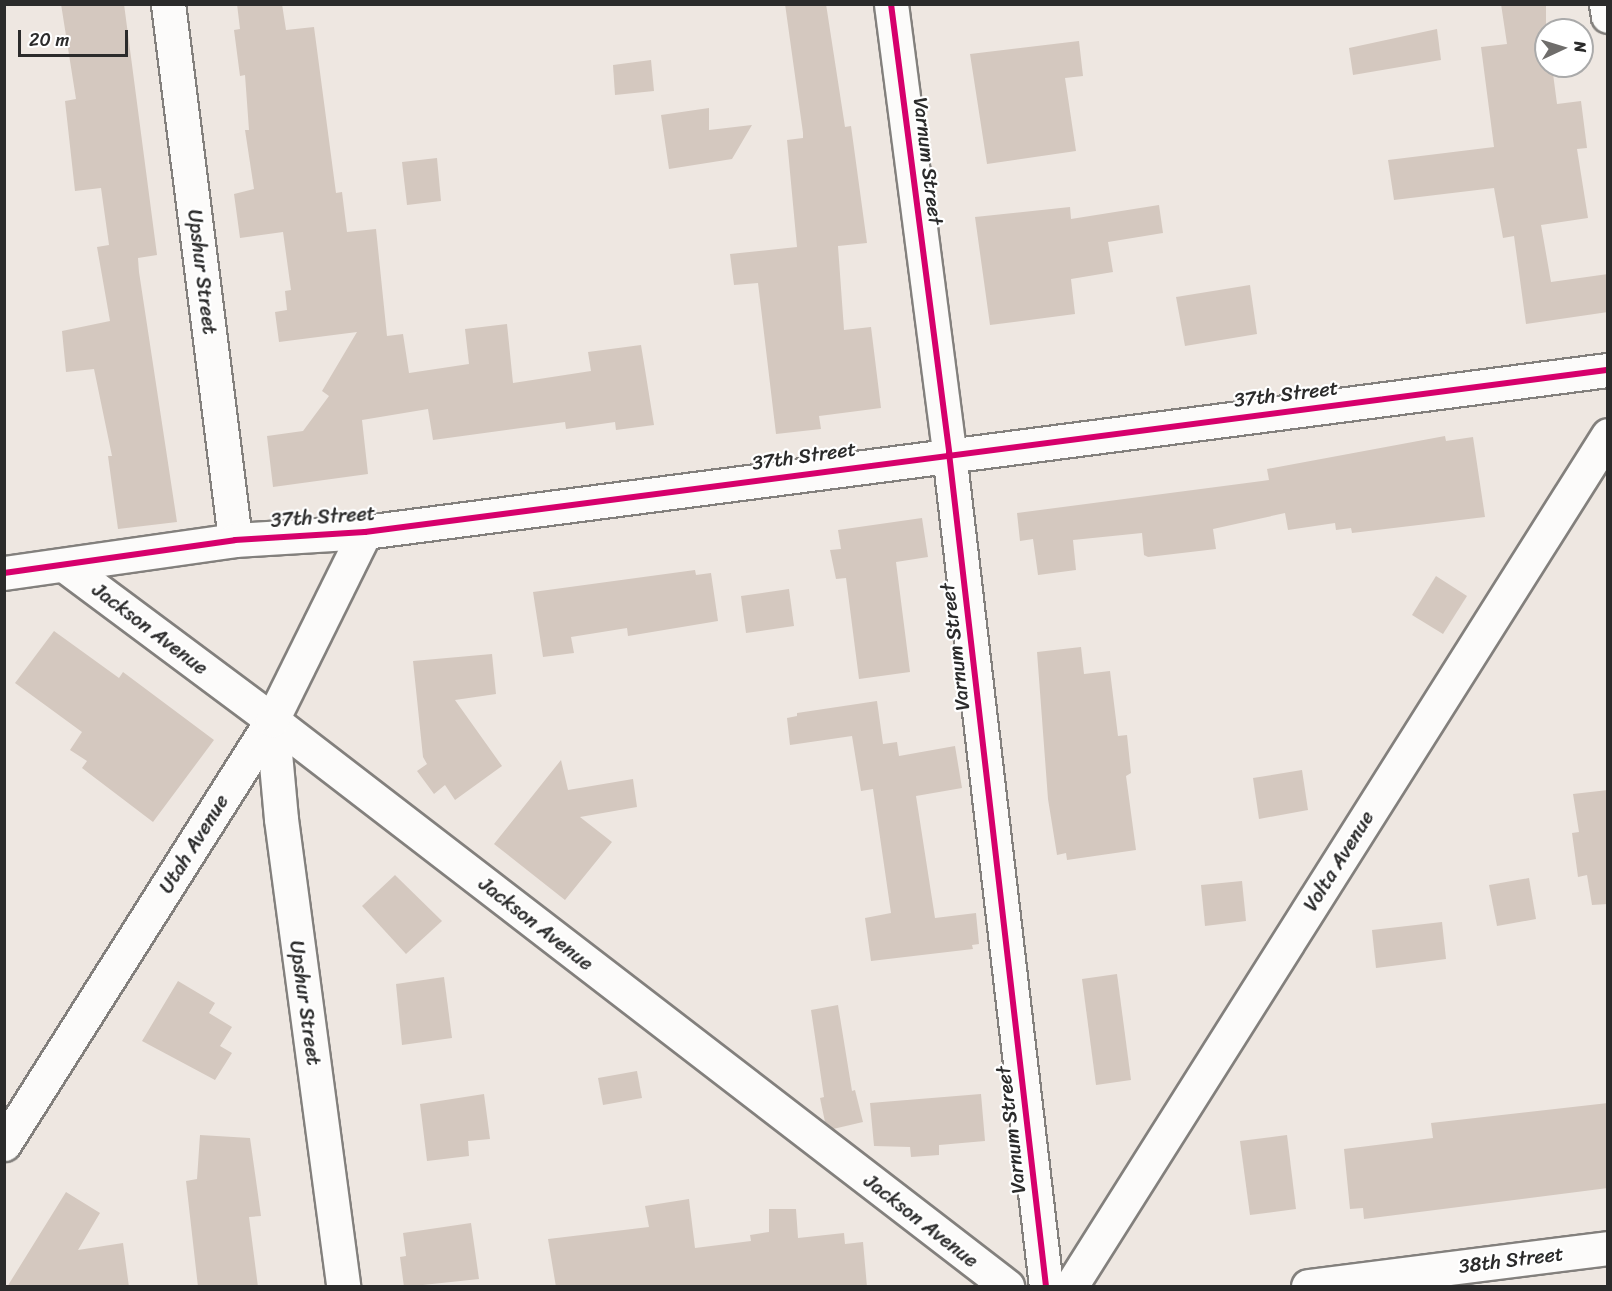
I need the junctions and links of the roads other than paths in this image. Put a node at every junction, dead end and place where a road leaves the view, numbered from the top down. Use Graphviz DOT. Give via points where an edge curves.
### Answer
graph roads {
  1 [pos="168,4"];
  2 [pos="891,4"];
  3 [pos="1606,4"];
  4 [pos="1608,16"];
  5 [pos="1608,370"];
  6 [pos="1608,435"];
  7 [pos="950,453"];
  8 [pos="365,532"];
  9 [pos="235,540"];
  10 [pos="64,565"];
  11 [pos="4,573"];
  12 [pos="272,720"];
  13 [pos="4,1144"];
  14 [pos="1608,1248"];
  15 [pos="343,1287"];
  16 [pos="1006,1287"];
  17 [pos="1046,1287"];
  18 [pos="1071,1287"];
  19 [pos="1308,1287"];
  1 -- 9 [label="street, Upshur Street"];
  2 -- 7 [label="street, Varnum Street"];
  3 -- 4 [label="street"];
  5 -- 7 [label="street, 37th Street"];
  6 -- 18 [label="street, Volta Avenue"];
  7 -- 8 [label="street, 37th Street"];
  7 -- 17 [label="street, Varnum Street"];
  8 -- 9 [label="street, 37th Street"];
  8 -- 12 [label="street, Utah Avenue"];
  9 -- 10 [label="street, 37th Street"];
  10 -- 11 [label="street, 37th Street"];
  10 -- 12 [label="street, Jackson Avenue"];
  12 -- 13 [label="street, Utah Avenue"];
  12 -- 15 [label="street, Upshur Street" via="281,819"];
  12 -- 16 [label="street, Jackson Avenue"];
  14 -- 19 [label="street, 38th Street"];
}
